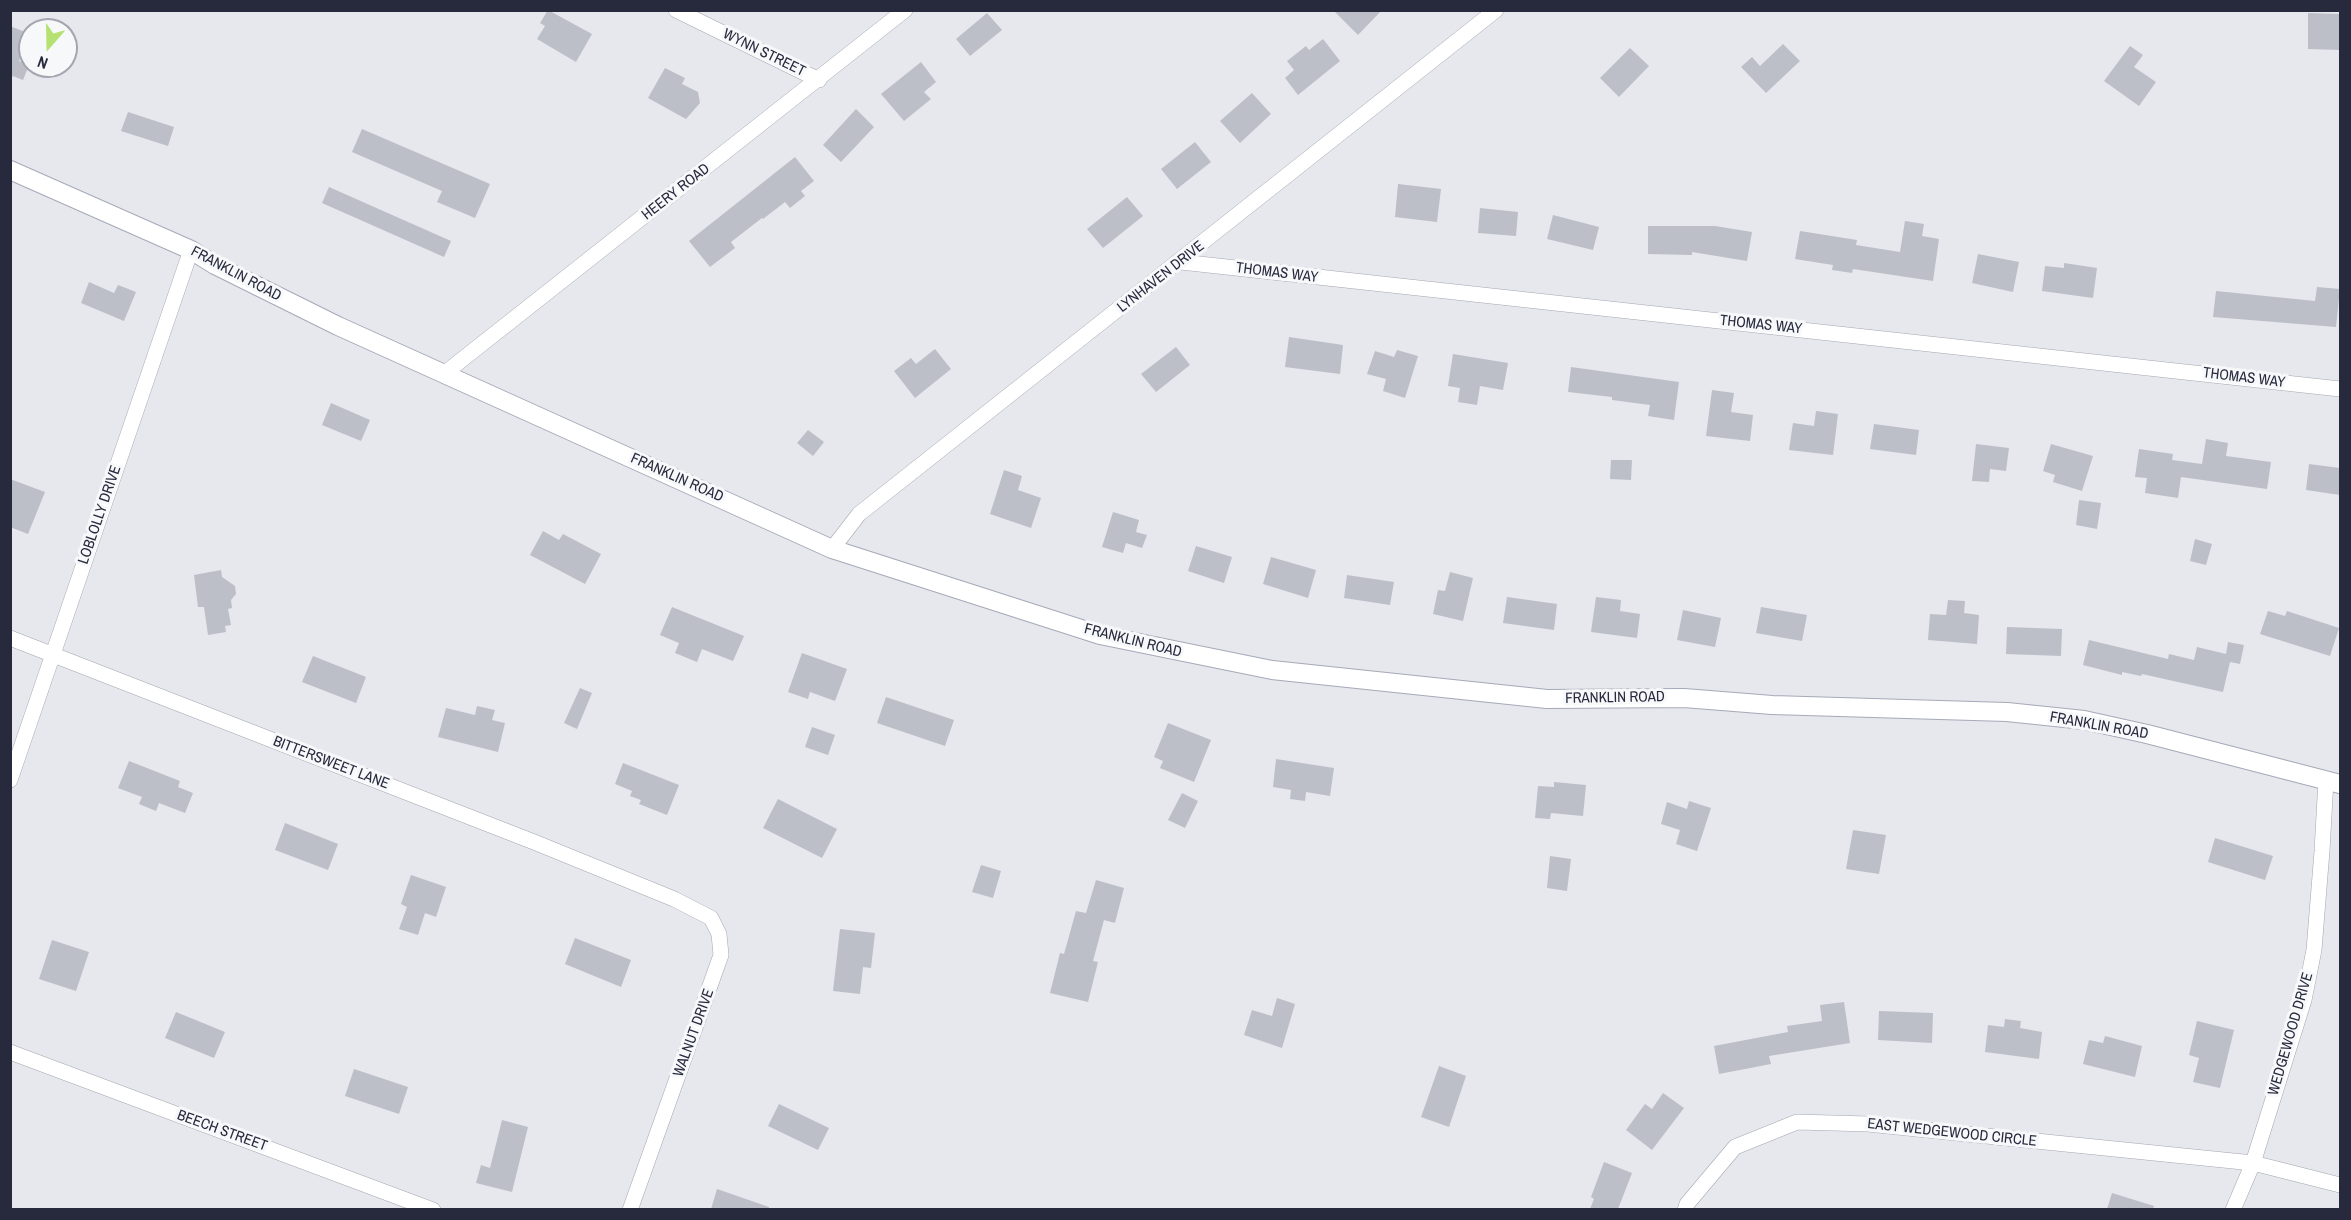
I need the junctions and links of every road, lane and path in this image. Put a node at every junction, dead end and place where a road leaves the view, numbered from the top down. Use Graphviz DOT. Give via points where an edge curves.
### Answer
graph roads {
  1 [pos="676,10"];
  2 [pos="905,10"];
  3 [pos="1496,10"];
  4 [pos="819,80"];
  5 [pos="10,170"];
  6 [pos="191,250"];
  7 [pos="1181,262"];
  8 [pos="445,373"];
  9 [pos="2340,389"];
  10 [pos="832,549"];
  11 [pos="10,638"];
  12 [pos="52,654"];
  13 [pos="10,780"];
  14 [pos="2333,782"];
  15 [pos="651,890"];
  16 [pos="10,1052"];
  17 [pos="2253,1163"];
  18 [pos="2340,1185"];
  19 [pos="433,1209"];
  20 [pos="630,1209"];
  21 [pos="1685,1209"];
  22 [pos="2233,1209"];
  1 -- 4 [label="street, WYNN STREET"];
  2 -- 4 [label="street, HEERY ROAD"];
  3 -- 7 [label="street, LYNHAVEN DRIVE"];
  4 -- 8 [label="street, HEERY ROAD"];
  5 -- 6 [label="main road, FRANKLIN ROAD"];
  6 -- 8 [label="main road, FRANKLIN ROAD" via="338,326"];
  6 -- 12 [label="street, LOBLOLLY DRIVE"];
  7 -- 9 [label="street, THOMAS WAY"];
  7 -- 10 [label="street, LYNHAVEN DRIVE" via="859,514"];
  8 -- 10 [label="main road, FRANKLIN ROAD"];
  10 -- 14 [label="main road, FRANKLIN ROAD" via="1100,635 1272,670 1547,699 1684,698 1772,705 1917,707 2084,720"];
  11 -- 12 [label="street, BITTERSWEET LANE"];
  12 -- 13 [label="street, LOBLOLLY DRIVE"];
  12 -- 15 [label="street, BITTERSWEET LANE"];
  14 -- 17 [label="street, WEDGEWOOD DRIVE" via="2322,851 2314,950 2304,1000"];
  15 -- 20 [label="street, WALNUT DRIVE" via="711,918 719,934 721,955"];
  16 -- 19 [label="street, BEECH STREET"];
  17 -- 18 [label="street, EAST WEDGEWOOD CIRCLE"];
  17 -- 21 [label="street, EAST WEDGEWOOD CIRCLE" via="1868,1124 1797,1122 1735,1147"];
  17 -- 22 [label="street, WEDGEWOOD DRIVE"];
}
